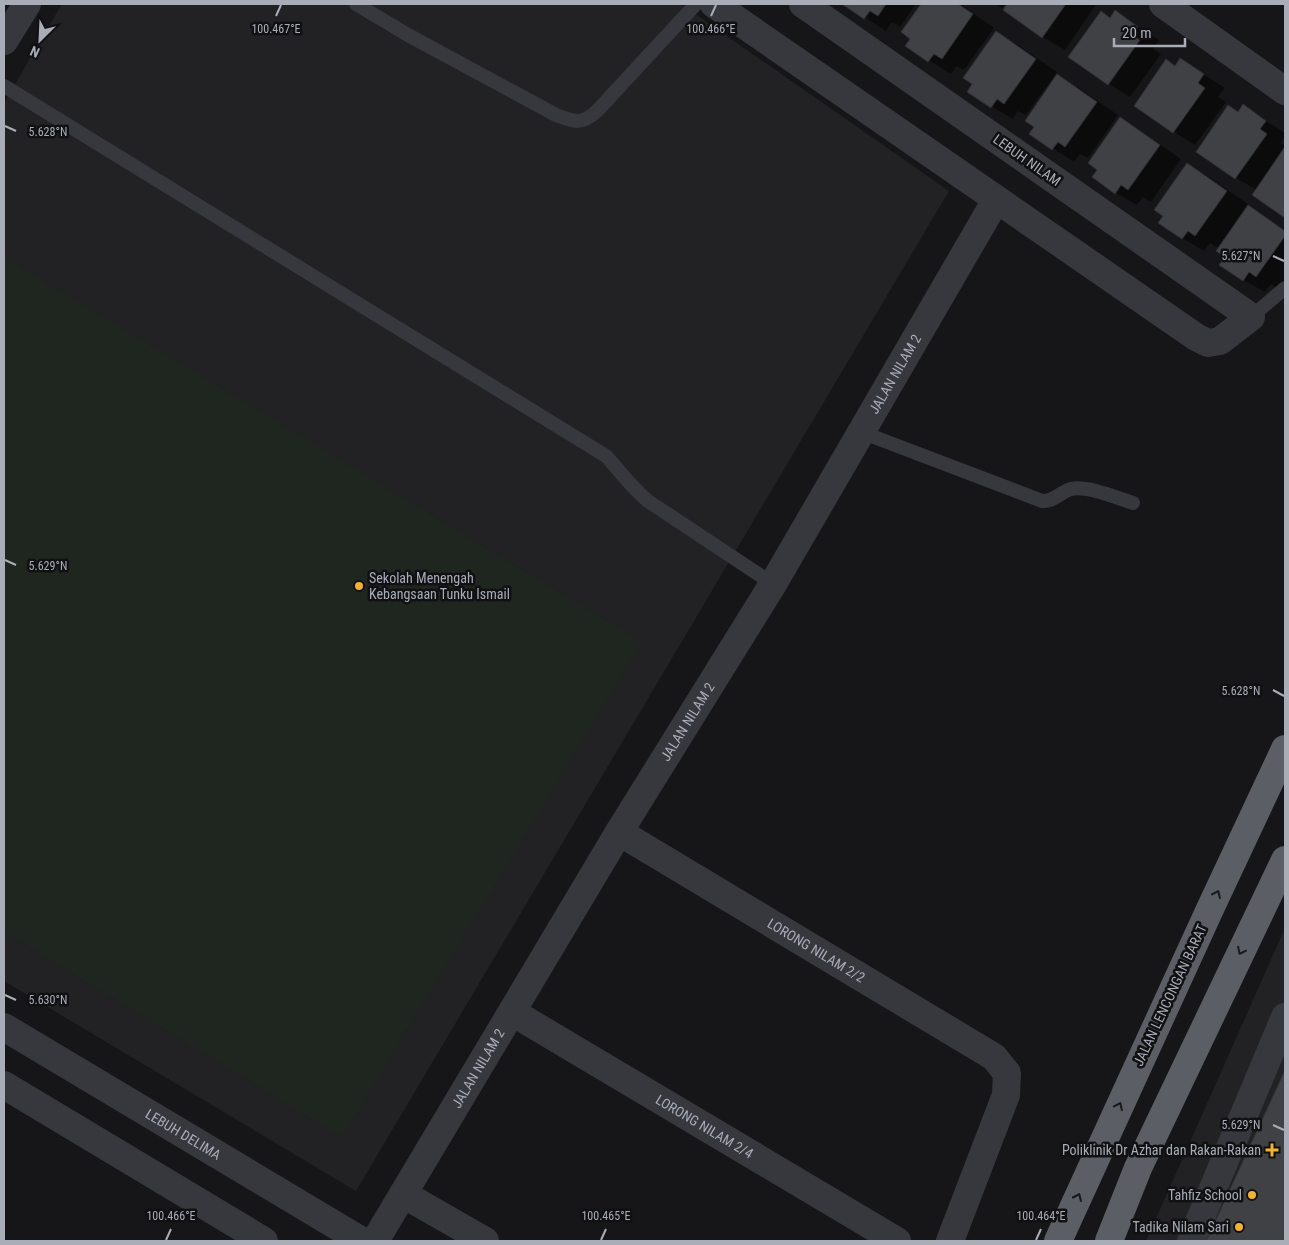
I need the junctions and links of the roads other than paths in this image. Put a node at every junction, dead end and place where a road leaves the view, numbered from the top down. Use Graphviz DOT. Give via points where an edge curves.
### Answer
graph roads {
  1 [pos="28,4"];
  2 [pos="356,4"];
  3 [pos="696,4"];
  4 [pos="714,4"];
  5 [pos="803,4"];
  6 [pos="1163,4"];
  7 [pos="4,41"];
  8 [pos="4,86"];
  9 [pos="1285,91"];
  10 [pos="996,200"];
  11 [pos="1285,288"];
  12 [pos="1251,317"];
  13 [pos="860,432"];
  14 [pos="1133,503"];
  15 [pos="773,584"];
  16 [pos="1285,749"];
  17 [pos="619,832"];
  18 [pos="1285,860"];
  19 [pos="512,1012"];
  20 [pos="1285,1017"];
  21 [pos="4,1027"];
  22 [pos="4,1085"];
  23 [pos="403,1194"];
  24 [pos="264,1241"];
  25 [pos="362,1241"];
  26 [pos="375,1241"];
  27 [pos="484,1241"];
  28 [pos="897,1241"];
  29 [pos="950,1241"];
  30 [pos="1058,1241"];
  31 [pos="1109,1241"];
  32 [pos="1191,1241"];
  1 -- 7 [label="street"];
  2 -- 3 [label="lane" via="408,36 556,115 580,122 597,111"];
  4 -- 10 [label="street"];
  5 -- 12 [label="street, LEBUH NILAM"];
  6 -- 9 [label="street"];
  8 -- 15 [label="lane" via="606,456 648,501"];
  10 -- 12 [label="street" via="1196,338 1208,343 1220,341"];
  10 -- 13 [label="street, JALAN NILAM 2"];
  11 -- 12 [label="lane"];
  13 -- 14 [label="lane" via="1042,501 1049,501 1071,489 1088,490"];
  13 -- 15 [label="street, JALAN NILAM 2"];
  15 -- 17 [label="street, JALAN NILAM 2"];
  30 -- 16 [label="highway, JALAN LENCONGAN BARAT, one-way"];
  17 -- 19 [label="street, JALAN NILAM 2"];
  17 -- 29 [label="street, LORONG NILAM 2/2" via="994,1057 1007,1074 1006,1094"];
  18 -- 31 [label="highway, one-way" via="1138,1168"];
  19 -- 23 [label="street, JALAN NILAM 2"];
  19 -- 28 [label="street, LORONG NILAM 2/4"];
  20 -- 32 [label="street"];
  21 -- 25 [label="street, LEBUH DELIMA"];
  22 -- 24 [label="street"];
  23 -- 26 [label="street, JALAN NILAM 2"];
  23 -- 27 [label="street"];
}
